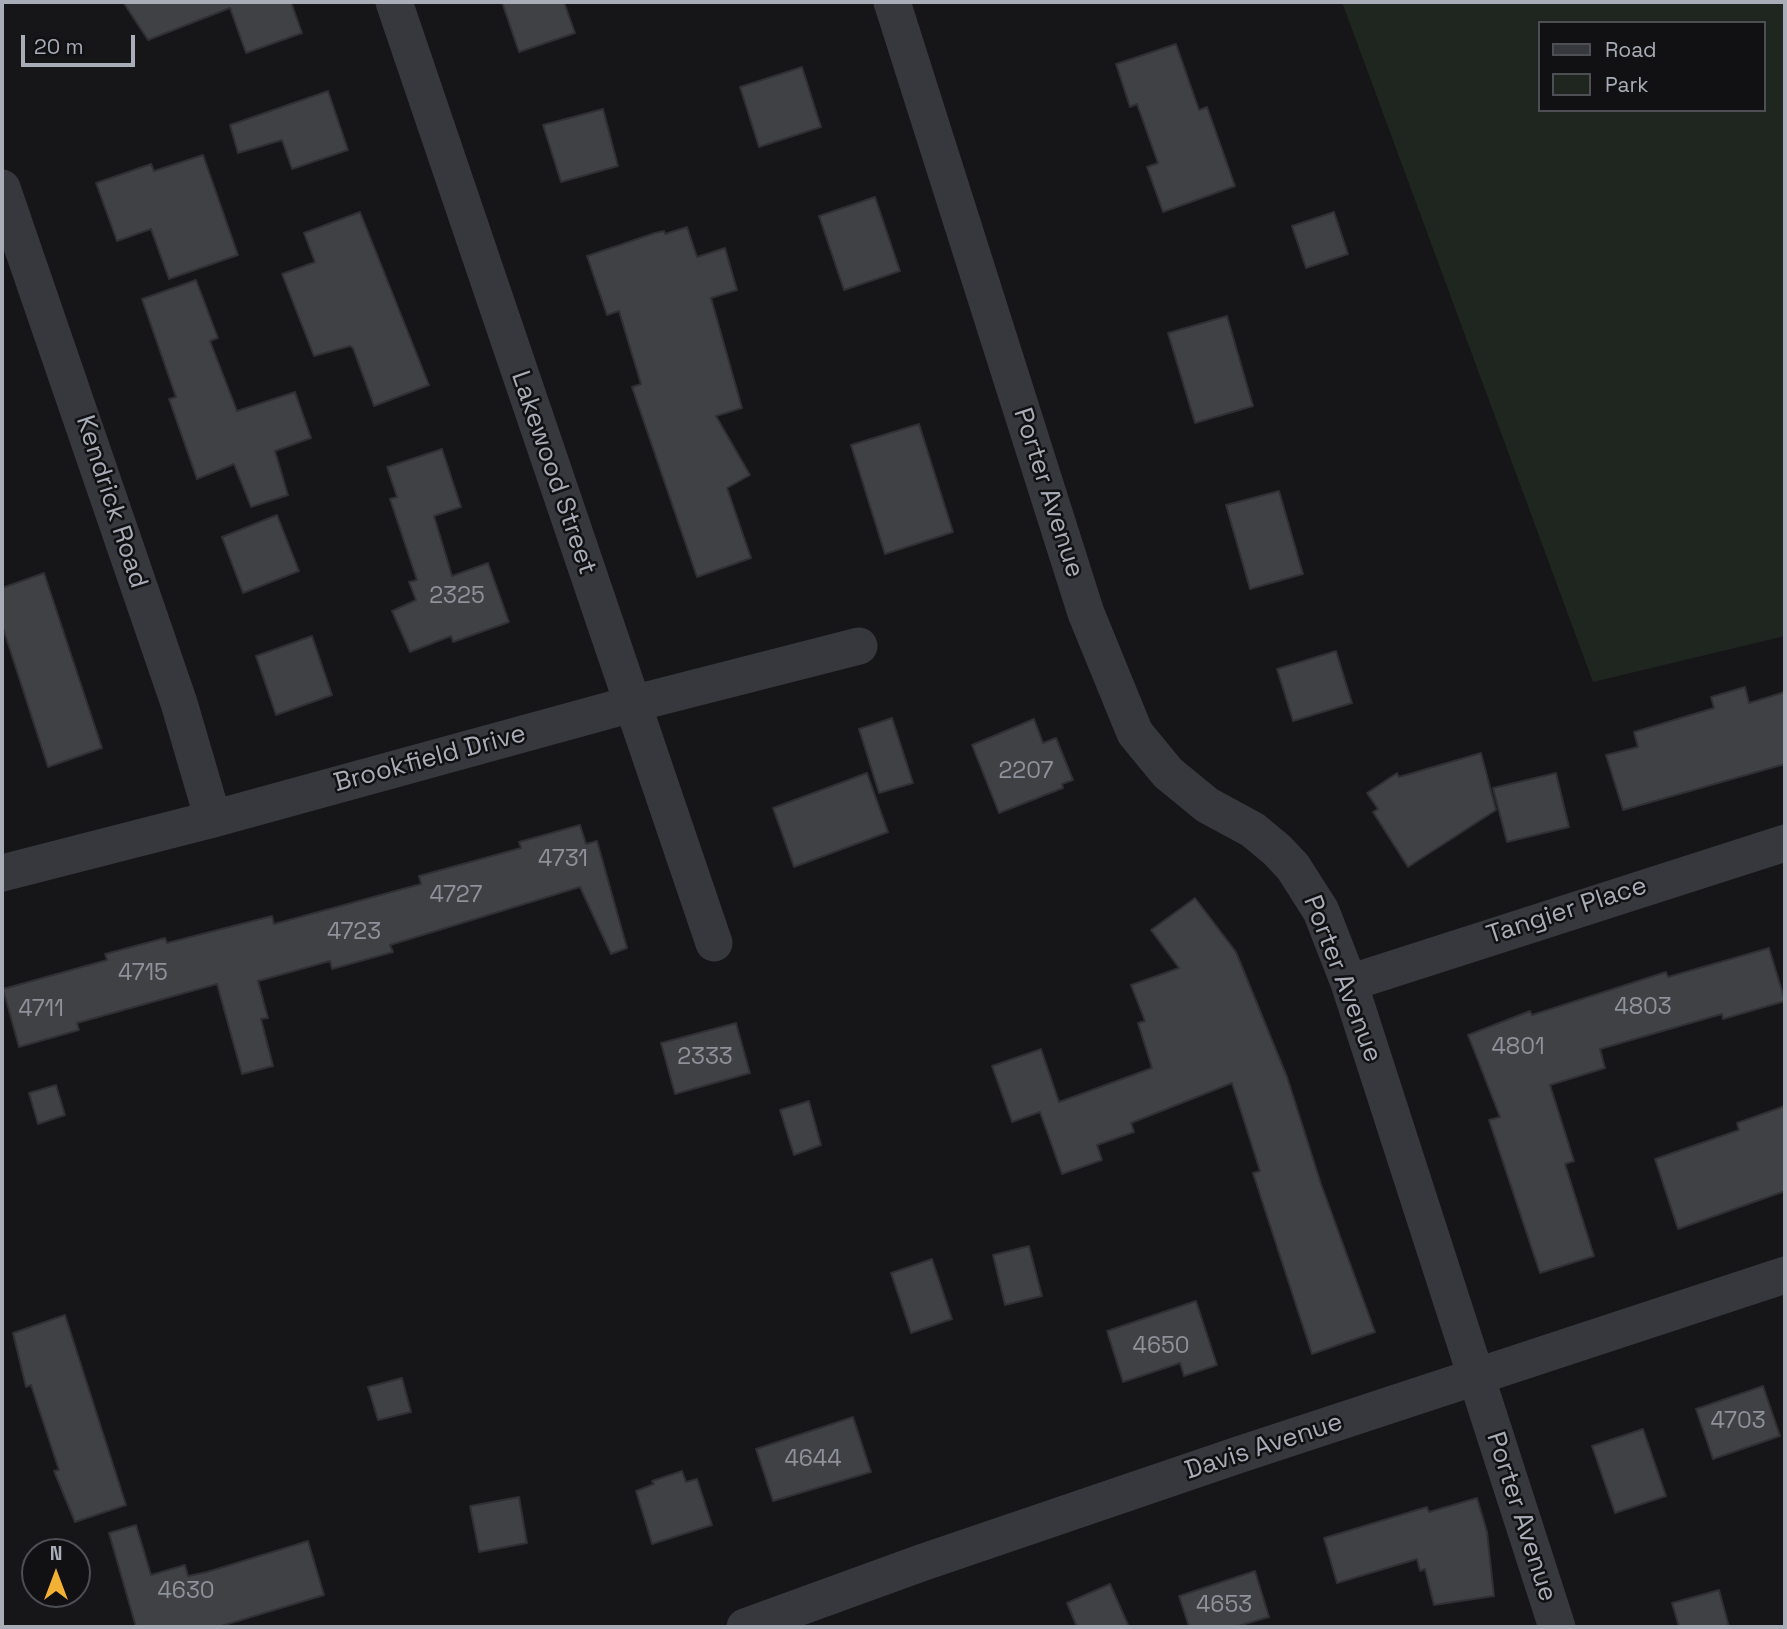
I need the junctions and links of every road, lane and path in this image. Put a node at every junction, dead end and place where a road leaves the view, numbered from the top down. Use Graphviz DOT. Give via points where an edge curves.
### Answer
graph roads {
  1 [pos="394,2"];
  2 [pos="892,2"];
  3 [pos="2,188"];
  4 [pos="859,646"];
  5 [pos="632,704"];
  6 [pos="213,819"];
  7 [pos="1785,843"];
  8 [pos="2,873"];
  9 [pos="714,943"];
  10 [pos="1349,983"];
  11 [pos="1785,1275"];
  12 [pos="1475,1376"];
  13 [pos="745,1627"];
  14 [pos="1557,1627"];
  1 -- 5 [label="street, Lakewood Street"];
  2 -- 10 [label="street, Porter Avenue" via="1086,613 1135,733 1168,773 1207,805 1253,830 1293,867 1321,911"];
  3 -- 6 [label="street, Kendrick Road" via="179,703"];
  4 -- 5 [label="street, Brookfield Drive"];
  5 -- 6 [label="street, Brookfield Drive"];
  5 -- 9 [label="street, Lakewood Street"];
  6 -- 8 [label="street, Brookfield Drive"];
  7 -- 10 [label="street, Tangier Place"];
  10 -- 12 [label="street, Porter Avenue"];
  11 -- 12 [label="street, Davis Avenue"];
  12 -- 13 [label="street, Davis Avenue"];
  12 -- 14 [label="street, Porter Avenue"];
}
